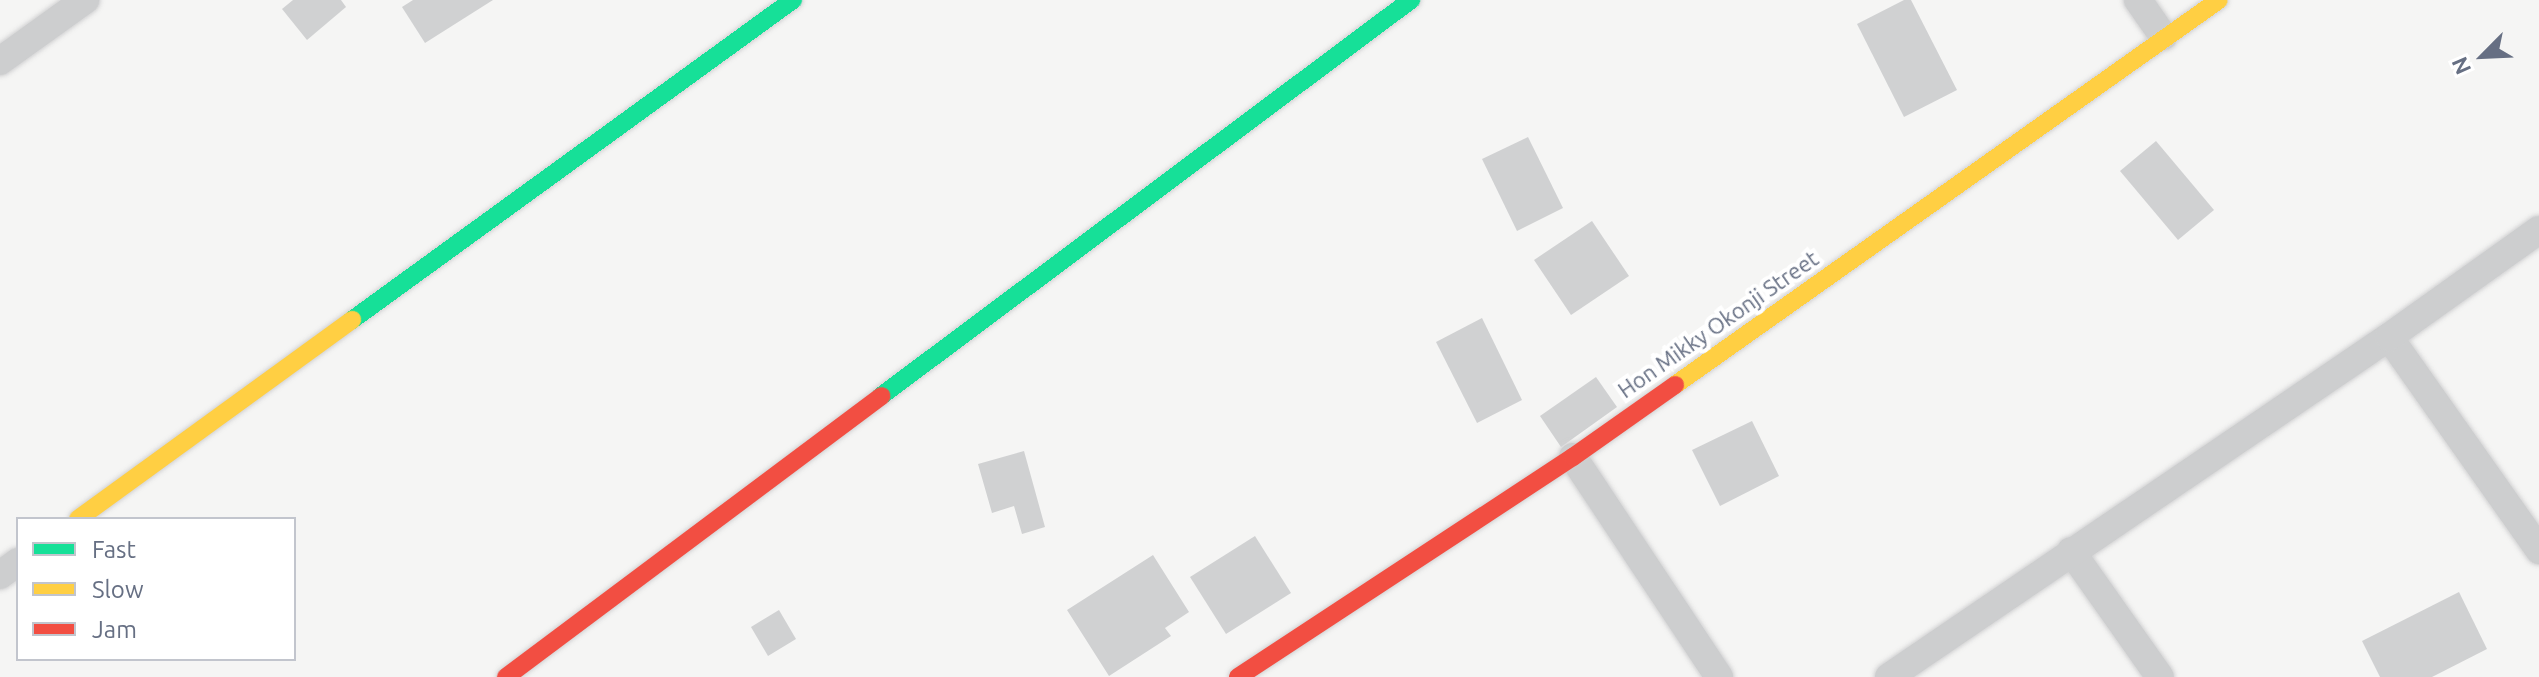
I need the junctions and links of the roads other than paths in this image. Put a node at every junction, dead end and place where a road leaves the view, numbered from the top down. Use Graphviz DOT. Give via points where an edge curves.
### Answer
graph roads {
  1 [pos="85,0"];
  2 [pos="793,0"];
  3 [pos="1411,0"];
  4 [pos="2138,0"];
  5 [pos="2219,0"];
  6 [pos="2163,36"];
  7 [pos="0,61"];
  8 [pos="2539,230"];
  9 [pos="2389,337"];
  10 [pos="1573,457"];
  11 [pos="81,517"];
  12 [pos="2539,550"];
  13 [pos="2071,551"];
  14 [pos="506,677"];
  15 [pos="1238,677"];
  16 [pos="1719,677"];
  17 [pos="1889,677"];
  18 [pos="2160,677"];
  1 -- 7 [label="street"];
  2 -- 11 [label="street"];
  3 -- 14 [label="street"];
  4 -- 6 [label="street"];
  5 -- 6 [label="street, Hon Mikky Okonji Street"];
  6 -- 10 [label="street, Hon Mikky Okonji Street"];
  8 -- 9 [label="street"];
  9 -- 12 [label="street"];
  9 -- 13 [label="street"];
  10 -- 15 [label="street, Hon Mikky Okonji Street"];
  10 -- 16 [label="street"];
  13 -- 17 [label="street"];
  13 -- 18 [label="street"];
}
